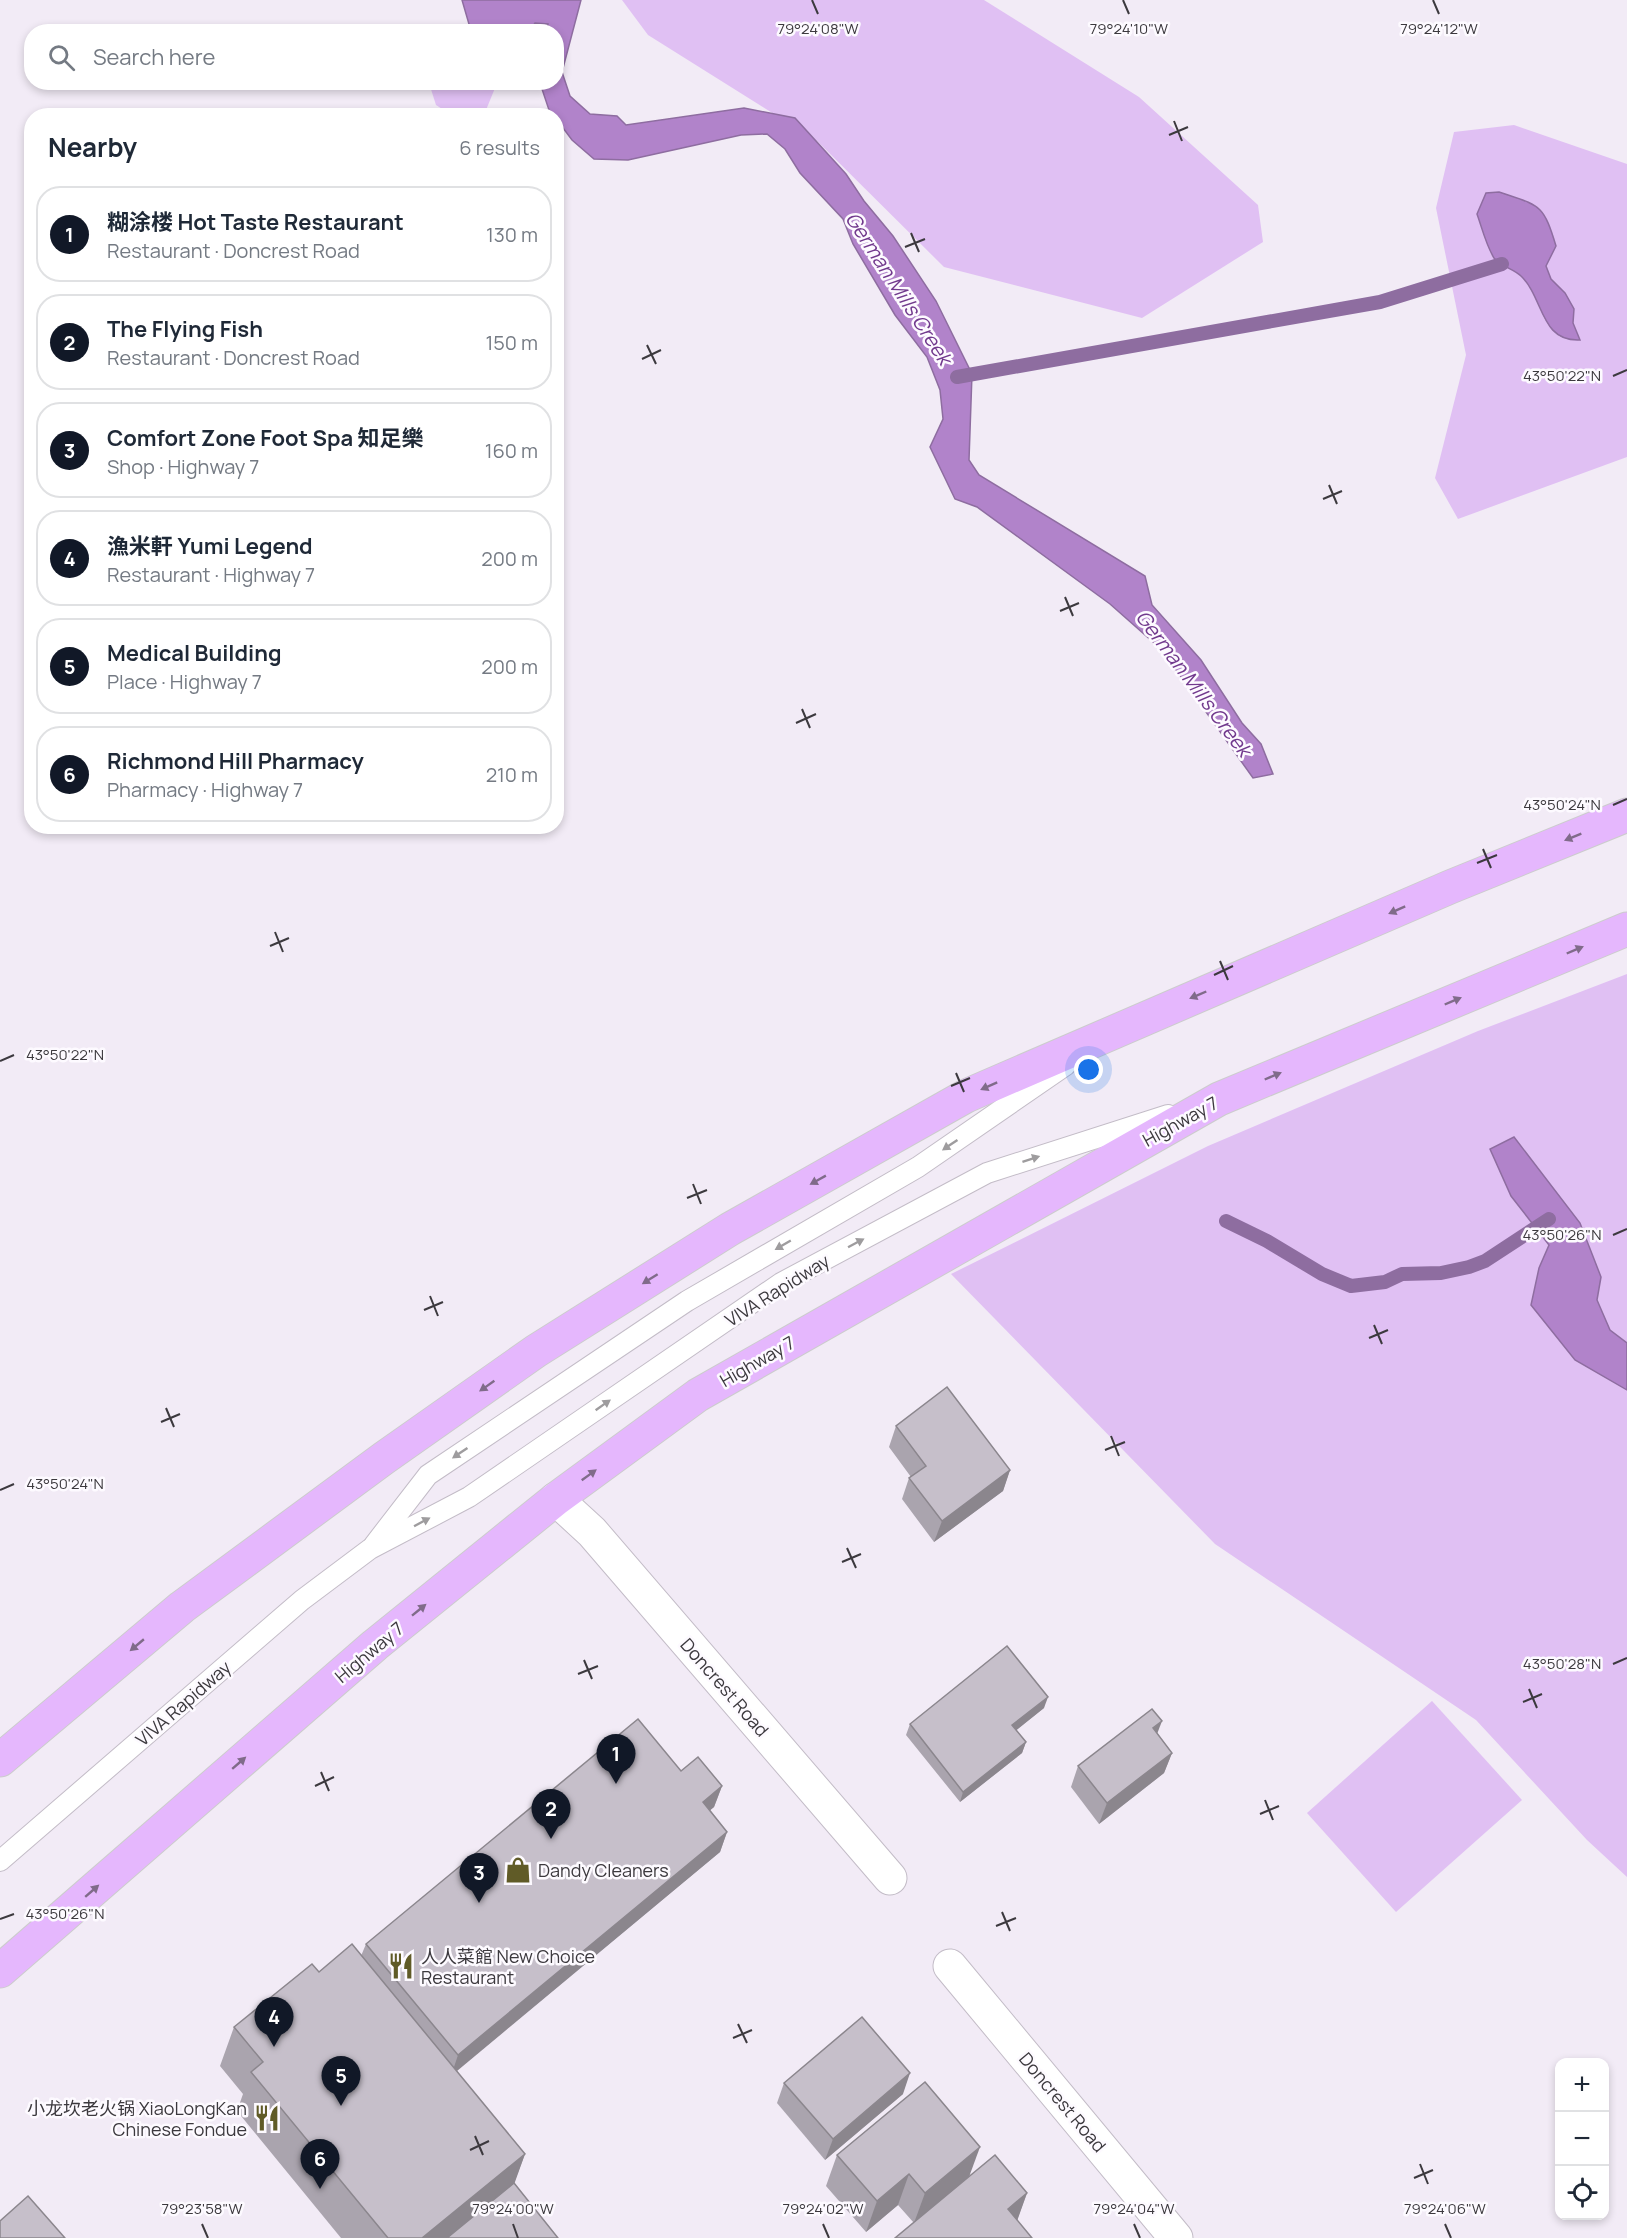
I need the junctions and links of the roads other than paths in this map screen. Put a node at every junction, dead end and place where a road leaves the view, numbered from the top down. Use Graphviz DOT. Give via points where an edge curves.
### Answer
graph roads {
  1 [pos="1627,815"];
  2 [pos="1627,928"];
  3 [pos="1119,1029"];
  4 [pos="1219,1099"];
  5 [pos="556,1499"];
  6 [pos="370,1549"];
  7 [pos="0,1760"];
  8 [pos="0,1861"];
  9 [pos="890,1878"];
  10 [pos="950,1966"];
  11 [pos="0,1971"];
  12 [pos="1176,2238"];
  1 -- 3 [label="main road, one-way"];
  4 -- 2 [label="main road, Highway 7, one-way"];
  3 -- 6 [label="lane, VIVA Rapidway, one-way" via="918,1167 687,1301 428,1475"];
  3 -- 7 [label="main road, one-way" via="966,1096 730,1229 536,1351 182,1607"];
  5 -- 4 [label="main road, Highway 7, one-way" via="698,1395"];
  6 -- 4 [label="lane, VIVA Rapidway, one-way" via="469,1497 781,1283 987,1173"];
  5 -- 9 [label="street, Doncrest Road" via="592,1532"];
  11 -- 5 [label="main road, Highway 7, one-way" via="375,1645"];
  6 -- 8 [label="lane, VIVA Rapidway" via="302,1600"];
  10 -- 12 [label="street, Doncrest Road"];
}
